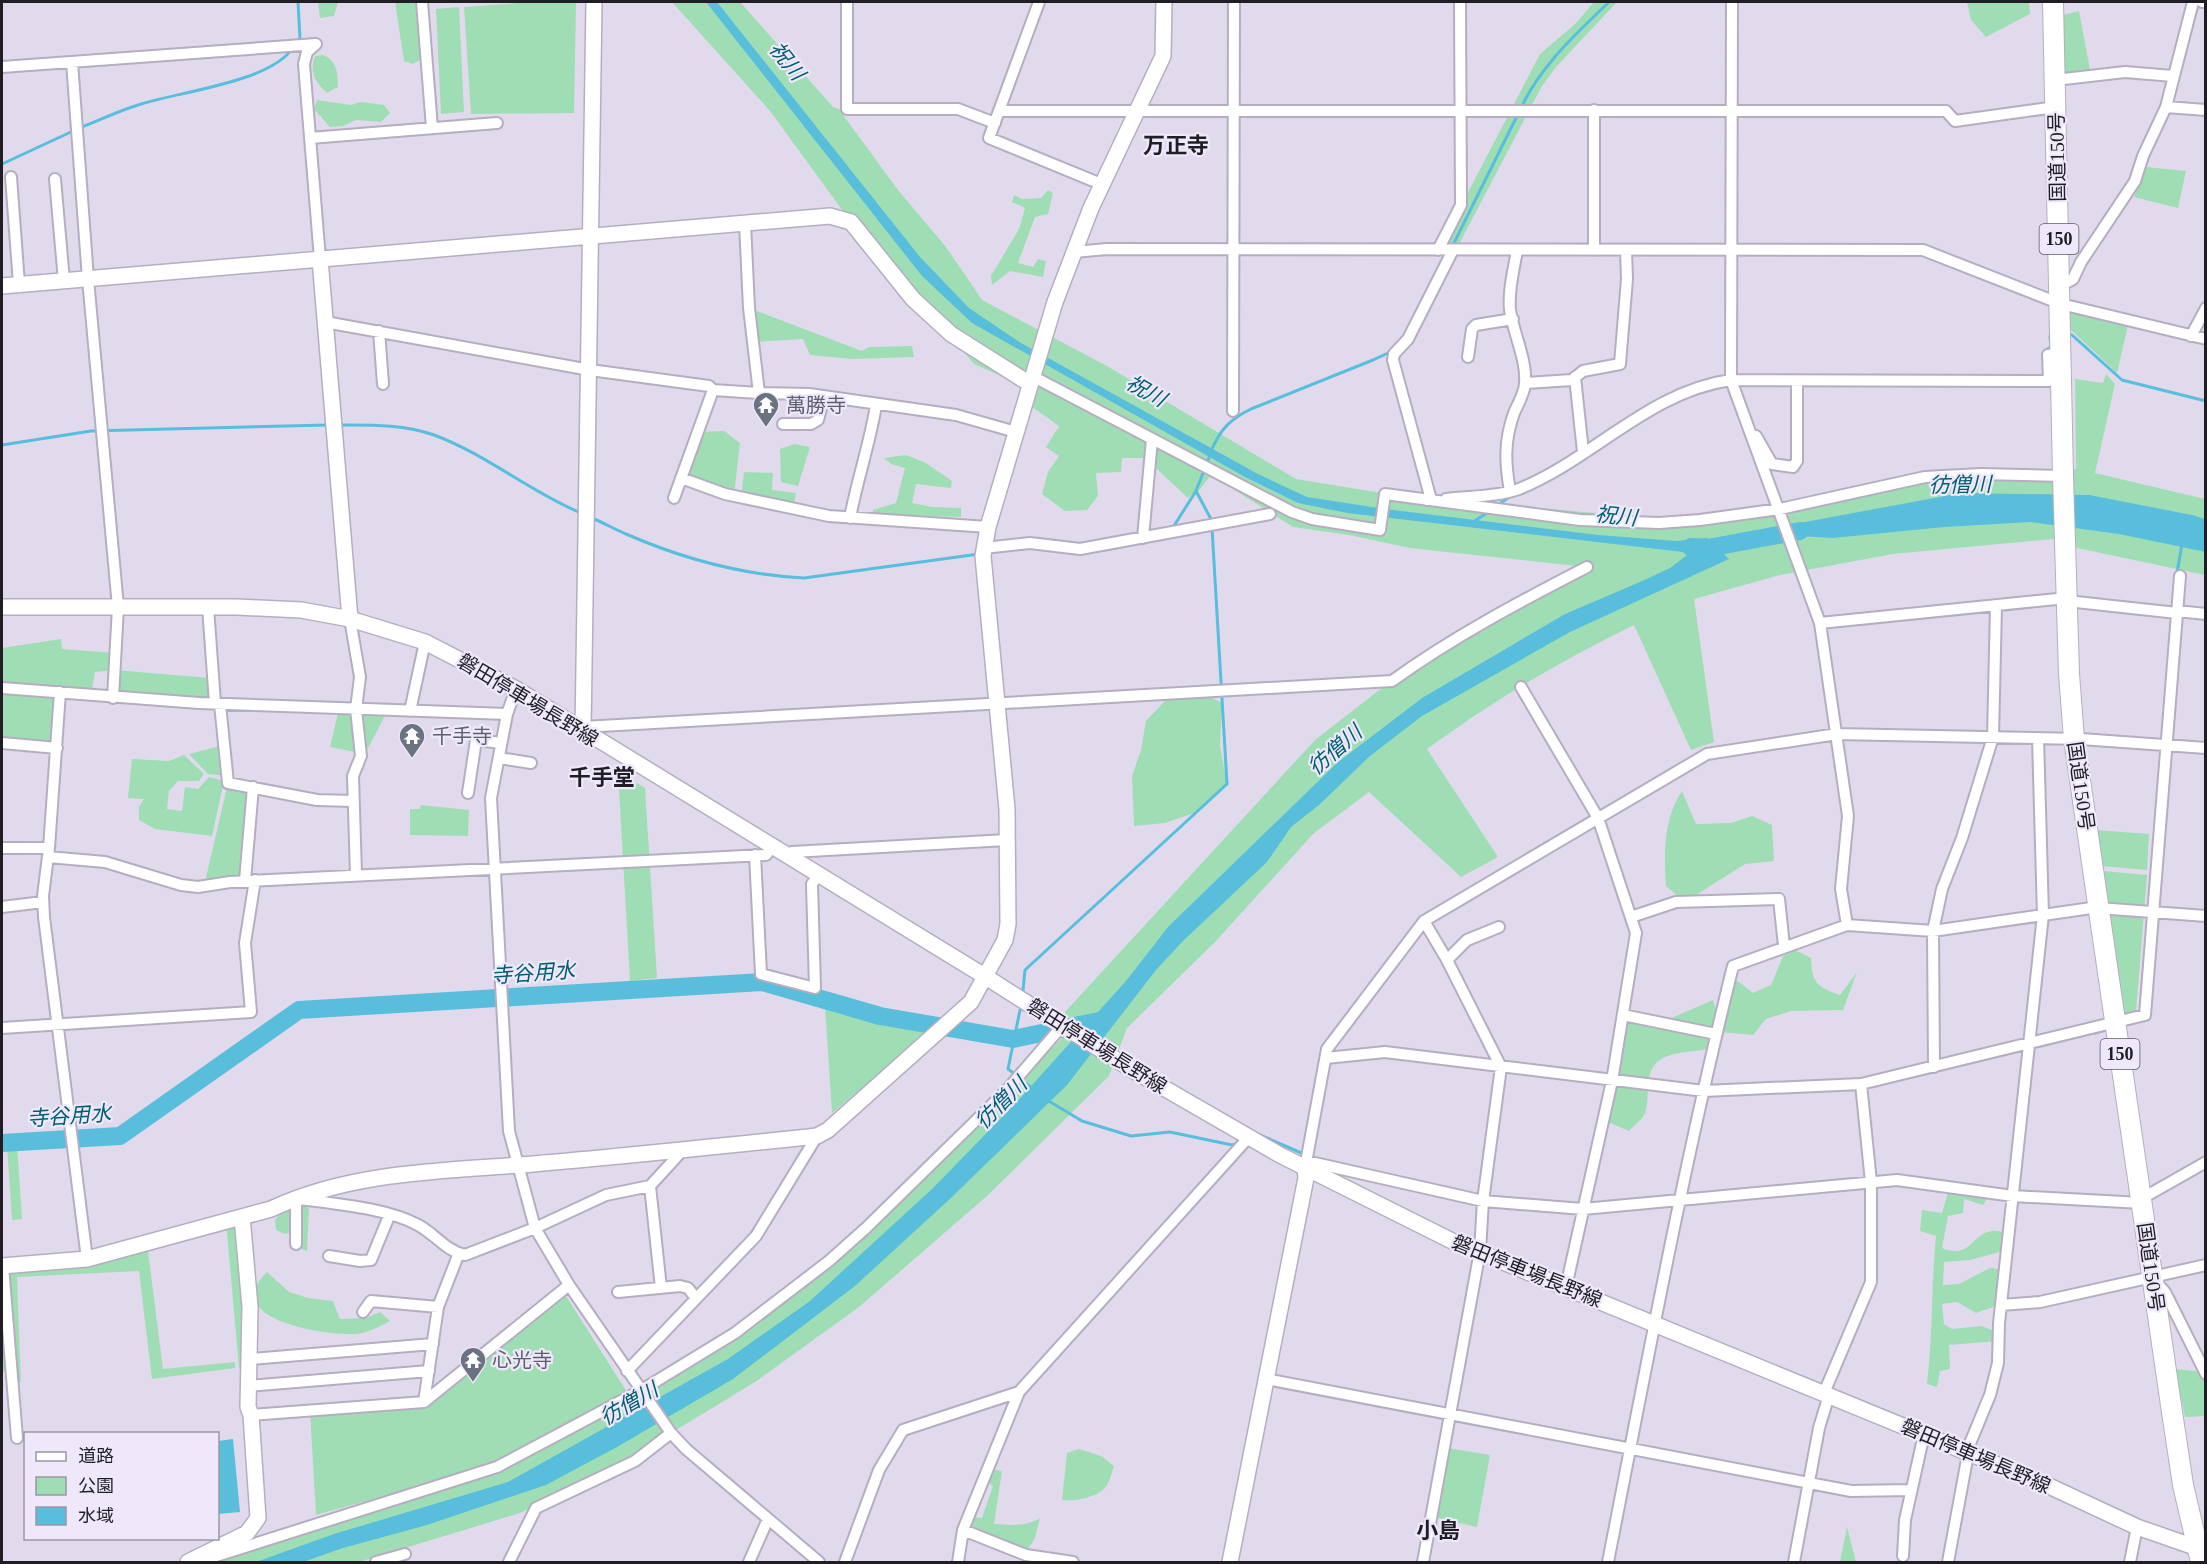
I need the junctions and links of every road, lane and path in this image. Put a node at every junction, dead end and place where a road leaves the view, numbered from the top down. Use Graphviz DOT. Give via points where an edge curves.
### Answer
graph roads {
  1 [pos="422,2"];
  2 [pos="594,2"];
  3 [pos="847,2"];
  4 [pos="1039,2"];
  5 [pos="1164,2"];
  6 [pos="1234,2"];
  7 [pos="1460,2"];
  8 [pos="1732,2"];
  9 [pos="2053,2"];
  10 [pos="2193,2"];
  11 [pos="72,62"];
  12 [pos="2,68"];
  13 [pos="2174,76"];
  14 [pos="2055,80"];
  15 [pos="2056,106"];
  16 [pos="2166,107"];
  17 [pos="1139,109"];
  18 [pos="1234,110"];
  19 [pos="1460,110"];
  20 [pos="1594,110"];
  21 [pos="1732,110"];
  22 [pos="2205,110"];
  23 [pos="1000,111"];
  24 [pos="497,123"];
  25 [pos="995,123"];
  26 [pos="432,128"];
  27 [pos="310,138"];
  28 [pos="11,177"];
  29 [pos="55,179"];
  30 [pos="1101,184"];
  31 [pos="745,223"];
  32 [pos="591,236"];
  33 [pos="1234,249"];
  34 [pos="1438,250"];
  35 [pos="1453,250"];
  36 [pos="1518,250"];
  37 [pos="1594,250"];
  38 [pos="1626,250"];
  39 [pos="1731,250"];
  40 [pos="1074,252"];
  41 [pos="320,259"];
  42 [pos="88,279"];
  43 [pos="64,281"];
  44 [pos="19,284"];
  45 [pos="2,286"];
  46 [pos="2060,295"];
  47 [pos="2205,308"];
  48 [pos="1513,319"];
  49 [pos="325,322"];
  50 [pos="379,332"];
  51 [pos="2191,336"];
  52 [pos="2205,339"];
  53 [pos="2061,353"];
  54 [pos="1468,357"];
  55 [pos="590,370"];
  56 [pos="1032,376"];
  57 [pos="1575,377"];
  58 [pos="1526,383"];
  59 [pos="1732,383"];
  60 [pos="1797,383"];
  61 [pos="383,384"];
  62 [pos="713,390"];
  63 [pos="759,393"];
  64 [pos="824,397"];
  65 [pos="876,405"];
  66 [pos="1233,411"];
  67 [pos="783,424"];
  68 [pos="1747,424"];
  69 [pos="1016,432"];
  70 [pos="1152,439"];
  71 [pos="1583,452"];
  72 [pos="2063,476"];
  73 [pos="681,478"];
  74 [pos="1510,491"];
  75 [pos="674,498"];
  76 [pos="1429,501"];
  77 [pos="1780,509"];
  78 [pos="1270,514"];
  79 [pos="850,518"];
  80 [pos="988,527"];
  81 [pos="1143,538"];
  82 [pos="984,548"];
  83 [pos="1587,567"];
  84 [pos="2180,576"];
  85 [pos="2067,599"];
  86 [pos="1996,606"];
  87 [pos="2,607"];
  88 [pos="118,607"];
  89 [pos="208,607"];
  90 [pos="2175,612"];
  91 [pos="2205,614"];
  92 [pos="350,619"];
  93 [pos="1820,623"];
  94 [pos="425,642"];
  95 [pos="1521,687"];
  96 [pos="2,688"];
  97 [pos="516,689"];
  98 [pos="60,692"];
  99 [pos="113,698"];
  100 [pos="217,704"];
  101 [pos="998,704"];
  102 [pos="356,710"];
  103 [pos="410,711"];
  104 [pos="507,714"];
  105 [pos="583,729"];
  106 [pos="1836,734"];
  107 [pos="1993,737"];
  108 [pos="2038,738"];
  109 [pos="2074,739"];
  110 [pos="2,743"];
  111 [pos="501,743"];
  112 [pos="2163,745"];
  113 [pos="57,748"];
  114 [pos="2205,748"];
  115 [pos="499,758"];
  116 [pos="531,763"];
  117 [pos="253,787"];
  118 [pos="468,793"];
  119 [pos="353,801"];
  120 [pos="1598,818"];
  121 [pos="1007,840"];
  122 [pos="772,847"];
  123 [pos="2,849"];
  124 [pos="49,852"];
  125 [pos="755,855"];
  126 [pos="788,857"];
  127 [pos="495,868"];
  128 [pos="356,875"];
  129 [pos="818,875"];
  130 [pos="250,881"];
  131 [pos="43,902"];
  132 [pos="2,907"];
  133 [pos="2098,907"];
  134 [pos="2150,912"];
  135 [pos="2043,915"];
  136 [pos="2205,916"];
  137 [pos="1631,917"];
  138 [pos="1424,921"];
  139 [pos="1847,925"];
  140 [pos="1499,927"];
  141 [pos="1933,931"];
  142 [pos="1784,946"];
  143 [pos="1447,960"];
  144 [pos="986,977"];
  145 [pos="1623,1015"];
  146 [pos="2115,1023"];
  147 [pos="58,1024"];
  148 [pos="1062,1026"];
  149 [pos="2,1028"];
  150 [pos="1716,1034"];
  151 [pos="2030,1047"];
  152 [pos="1326,1058"];
  153 [pos="1934,1066"];
  154 [pos="1501,1067"];
  155 [pos="1612,1081"];
  156 [pos="1861,1084"];
  157 [pos="1704,1091"];
  158 [pos="817,1136"];
  159 [pos="1249,1137"];
  160 [pos="682,1151"];
  161 [pos="2205,1162"];
  162 [pos="1306,1164"];
  163 [pos="519,1165"];
  164 [pos="1873,1182"];
  165 [pos="650,1186"];
  166 [pos="2013,1196"];
  167 [pos="297,1199"];
  168 [pos="1483,1201"];
  169 [pos="2142,1201"];
  170 [pos="1681,1203"];
  171 [pos="1583,1209"];
  172 [pos="389,1216"];
  173 [pos="242,1217"];
  174 [pos="535,1228"];
  175 [pos="296,1244"];
  176 [pos="1480,1251"];
  177 [pos="459,1253"];
  178 [pos="329,1256"];
  179 [pos="87,1259"];
  180 [pos="2205,1265"];
  181 [pos="2,1266"];
  182 [pos="2152,1277"];
  183 [pos="569,1285"];
  184 [pos="1566,1287"];
  185 [pos="661,1288"];
  186 [pos="618,1292"];
  187 [pos="695,1297"];
  188 [pos="2001,1305"];
  189 [pos="438,1307"];
  190 [pos="363,1312"];
  191 [pos="1654,1323"];
  192 [pos="433,1344"];
  193 [pos="251,1359"];
  194 [pos="429,1371"];
  195 [pos="627,1371"];
  196 [pos="2205,1374"];
  197 [pos="1266,1379"];
  198 [pos="7,1381"];
  199 [pos="247,1386"];
  200 [pos="1018,1392"];
  201 [pos="642,1393"];
  202 [pos="1827,1394"];
  203 [pos="424,1402"];
  204 [pos="1450,1414"];
  205 [pos="251,1415"];
  206 [pos="671,1432"];
  207 [pos="1924,1434"];
  208 [pos="17,1438"];
  209 [pos="1630,1449"];
  210 [pos="1967,1453"];
  211 [pos="1809,1484"];
  212 [pos="1910,1490"];
  213 [pos="768,1520"];
  214 [pos="2137,1527"];
  215 [pos="963,1530"];
  216 [pos="2201,1554"];
  217 [pos="1903,1556"];
  218 [pos="408,1558"];
  219 [pos="188,1562"];
  220 [pos="376,1563"];
  221 [pos="393,1563"];
  222 [pos="509,1563"];
  223 [pos="749,1563"];
  224 [pos="819,1563"];
  225 [pos="845,1563"];
  226 [pos="958,1563"];
  227 [pos="1073,1563"];
  228 [pos="1230,1563"];
  229 [pos="1423,1563"];
  230 [pos="1608,1563"];
  231 [pos="1794,1563"];
  232 [pos="1947,1563"];
  233 [pos="2130,1563"];
  1 -- 26 [label="street"];
  2 -- 32 [label="street"];
  3 -- 25 [label="street" via="847,109 958,109"];
  4 -- 23 [label="street"];
  5 -- 17 [label="street" via="1163,56"];
  6 -- 18 [label="street"];
  7 -- 19 [label="street"];
  8 -- 21 [label="street"];
  9 -- 14 [label="highway, 国道150号 / 150"];
  10 -- 13 [label="street"];
  11 -- 12 [label="street"];
  11 -- 27 [label="street" via="316,44 307,52 304,64"];
  11 -- 42 [label="street"];
  13 -- 14 [label="street" via="2125,72"];
  13 -- 16 [label="street"];
  14 -- 15 [label="highway, 国道150号 / 150"];
  15 -- 21 [label="street" via="1955,121 1946,111"];
  15 -- 46 [label="highway, 国道150号 / 150"];
  16 -- 22 [label="street"];
  16 -- 46 [label="street" via="2135,181"];
  17 -- 18 [label="street"];
  17 -- 23 [label="street"];
  17 -- 30 [label="street"];
  18 -- 19 [label="street"];
  18 -- 33 [label="street"];
  19 -- 20 [label="street"];
  19 -- 34 [label="street" via="1461,205"];
  20 -- 21 [label="street"];
  20 -- 37 [label="street"];
  21 -- 39 [label="street"];
  23 -- 25 [label="street"];
  24 -- 26 [label="street"];
  25 -- 30 [label="street" via="989,138"];
  26 -- 27 [label="street"];
  27 -- 41 [label="street"];
  28 -- 44 [label="street"];
  29 -- 43 [label="street"];
  30 -- 40 [label="street"];
  31 -- 32 [label="street"];
  31 -- 56 [label="street" via="830,216 851,222 932,317 974,350"];
  31 -- 63 [label="street"];
  32 -- 41 [label="street"];
  32 -- 55 [label="street"];
  33 -- 34 [label="street"];
  33 -- 40 [label="street"];
  33 -- 66 [label="street"];
  34 -- 35 [label="street"];
  35 -- 36 [label="street"];
  35 -- 76 [label="street" via="1408,339 1393,360"];
  36 -- 37 [label="street"];
  36 -- 48 [label="street" via="1510,292"];
  37 -- 38 [label="street"];
  38 -- 39 [label="street"];
  38 -- 57 [label="street" via="1622,360 1620,364 1583,371"];
  39 -- 46 [label="street" via="1923,250"];
  39 -- 59 [label="street"];
  40 -- 56 [label="street"];
  41 -- 42 [label="street"];
  41 -- 49 [label="street"];
  42 -- 43 [label="street"];
  42 -- 88 [label="street"];
  43 -- 44 [label="street"];
  44 -- 45 [label="street"];
  46 -- 51 [label="street"];
  46 -- 53 [label="highway, 国道150号 / 150"];
  47 -- 51 [label="street"];
  48 -- 54 [label="street" via="1476,325"];
  48 -- 58 [label="street"];
  49 -- 50 [label="street"];
  49 -- 92 [label="street"];
  50 -- 55 [label="street"];
  50 -- 61 [label="street"];
  51 -- 52 [label="street"];
  53 -- 60 [label="street" via="2048,355 2049,381"];
  53 -- 72 [label="highway, 国道150号 / 150"];
  55 -- 62 [label="street" via="709,386"];
  55 -- 105 [label="street"];
  56 -- 69 [label="street"];
  56 -- 70 [label="street"];
  57 -- 58 [label="street"];
  57 -- 71 [label="street"];
  58 -- 74 [label="street" via="1506,448"];
  59 -- 60 [label="street"];
  59 -- 68 [label="street"];
  59 -- 71 [label="street" via="1708,383 1670,398"];
  60 -- 68 [label="street" via="1797,461 1793,467 1772,464"];
  62 -- 63 [label="street"];
  62 -- 73 [label="street"];
  63 -- 64 [label="street"];
  64 -- 65 [label="street"];
  64 -- 67 [label="street" via="818,420 811,424"];
  65 -- 69 [label="street" via="956,415"];
  65 -- 79 [label="street"];
  68 -- 77 [label="street"];
  69 -- 80 [label="street"];
  70 -- 76 [label="street" via="1292,513 1312,519 1380,530 1385,494"];
  70 -- 81 [label="street"];
  71 -- 74 [label="street" via="1532,483"];
  72 -- 77 [label="street" via="1933,476"];
  72 -- 85 [label="highway, 国道150号 / 150"];
  73 -- 75 [label="street"];
  73 -- 79 [label="street" via="725,494"];
  74 -- 76 [label="street"];
  76 -- 77 [label="street" via="1620,523 1700,520"];
  77 -- 93 [label="street"];
  78 -- 81 [label="street"];
  79 -- 80 [label="street"];
  80 -- 82 [label="street"];
  81 -- 82 [label="street" via="1080,549 1030,543"];
  82 -- 101 [label="street"];
  83 -- 101 [label="street" via="1461,635 1392,681"];
  84 -- 90 [label="street"];
  85 -- 86 [label="street"];
  85 -- 90 [label="street"];
  85 -- 109 [label="highway, 国道150号 / 150"];
  86 -- 93 [label="street"];
  86 -- 107 [label="street"];
  87 -- 88 [label="street, 磐田停車場長野線"];
  88 -- 89 [label="street, 磐田停車場長野線"];
  88 -- 99 [label="street"];
  89 -- 92 [label="street, 磐田停車場長野線" via="301,610"];
  89 -- 100 [label="street"];
  90 -- 91 [label="street"];
  90 -- 112 [label="street"];
  92 -- 94 [label="street, 磐田停車場長野線"];
  92 -- 102 [label="street" via="359,662"];
  93 -- 106 [label="street"];
  94 -- 97 [label="street, 磐田停車場長野線"];
  94 -- 103 [label="street"];
  95 -- 120 [label="street"];
  96 -- 98 [label="street"];
  97 -- 104 [label="street"];
  97 -- 105 [label="street, 磐田停車場長野線"];
  98 -- 99 [label="street"];
  98 -- 113 [label="street"];
  99 -- 100 [label="street"];
  100 -- 102 [label="street"];
  100 -- 117 [label="street" via="228,783"];
  101 -- 105 [label="street"];
  101 -- 121 [label="street"];
  102 -- 103 [label="street"];
  102 -- 119 [label="street" via="361,756 353,776"];
  103 -- 104 [label="street"];
  104 -- 111 [label="street"];
  105 -- 122 [label="street, 磐田停車場長野線"];
  106 -- 107 [label="street"];
  106 -- 120 [label="street" via="1707,754"];
  106 -- 139 [label="street" via="1848,816 1841,889"];
  107 -- 108 [label="street"];
  107 -- 141 [label="street" via="1942,889"];
  108 -- 109 [label="street"];
  108 -- 135 [label="street"];
  109 -- 112 [label="street"];
  109 -- 133 [label="highway, 国道150号 / 150"];
  110 -- 113 [label="street"];
  111 -- 115 [label="street"];
  111 -- 118 [label="street" via="476,740"];
  112 -- 114 [label="street"];
  112 -- 134 [label="street"];
  113 -- 124 [label="street"];
  115 -- 116 [label="street"];
  115 -- 127 [label="street" via="491,798"];
  117 -- 119 [label="street" via="317,800"];
  117 -- 130 [label="street"];
  119 -- 128 [label="street"];
  120 -- 137 [label="street"];
  120 -- 138 [label="street"];
  121 -- 126 [label="street" via="792,852"];
  121 -- 144 [label="street" via="1008,924 1005,940"];
  122 -- 125 [label="street" via="766,855"];
  122 -- 126 [label="street, 磐田停車場長野線"];
  123 -- 124 [label="street"];
  124 -- 130 [label="street" via="105,862 189,886"];
  124 -- 131 [label="street"];
  125 -- 127 [label="street"];
  125 -- 129 [label="street" via="761,974 815,988 812,884"];
  126 -- 129 [label="street, 磐田停車場長野線"];
  127 -- 128 [label="street"];
  127 -- 163 [label="street" via="509,1131"];
  128 -- 130 [label="street"];
  129 -- 144 [label="street, 磐田停車場長野線"];
  130 -- 147 [label="street" via="245,943 250,1012"];
  131 -- 132 [label="street"];
  131 -- 147 [label="street"];
  133 -- 134 [label="street"];
  133 -- 135 [label="street"];
  133 -- 146 [label="highway, 国道150号 / 150"];
  134 -- 136 [label="street"];
  134 -- 146 [label="street" via="2145,1015"];
  135 -- 141 [label="street"];
  135 -- 151 [label="street"];
  137 -- 142 [label="street" via="1676,903 1779,899"];
  137 -- 145 [label="street" via="1636,933"];
  138 -- 143 [label="street"];
  138 -- 152 [label="street" via="1328,1049"];
  139 -- 141 [label="street"];
  139 -- 142 [label="street"];
  140 -- 143 [label="street" via="1467,940"];
  141 -- 153 [label="street"];
  142 -- 150 [label="street" via="1733,966"];
  143 -- 154 [label="street"];
  144 -- 148 [label="street, 磐田停車場長野線"];
  144 -- 158 [label="street" via="954,1019"];
  145 -- 150 [label="street"];
  145 -- 155 [label="street"];
  146 -- 151 [label="street"];
  146 -- 169 [label="highway, 国道150号 / 150"];
  147 -- 149 [label="street"];
  147 -- 179 [label="street"];
  148 -- 159 [label="street, 磐田停車場長野線"];
  148 -- 201 [label="street" via="1006,1091 829,1261 735,1333"];
  150 -- 157 [label="street"];
  151 -- 153 [label="street"];
  151 -- 166 [label="street"];
  152 -- 154 [label="street" via="1385,1052"];
  152 -- 162 [label="street"];
  153 -- 156 [label="street"];
  154 -- 155 [label="street"];
  154 -- 168 [label="street"];
  155 -- 157 [label="street"];
  155 -- 171 [label="street"];
  156 -- 157 [label="street"];
  156 -- 164 [label="street"];
  157 -- 170 [label="street"];
  158 -- 160 [label="street"];
  158 -- 187 [label="street" via="756,1236"];
  159 -- 162 [label="street, 磐田停車場長野線"];
  159 -- 200 [label="street"];
  160 -- 163 [label="street"];
  160 -- 165 [label="street"];
  161 -- 169 [label="street"];
  162 -- 168 [label="street"];
  162 -- 176 [label="street, 磐田停車場長野線" via="1432,1231"];
  162 -- 197 [label="street"];
  163 -- 167 [label="street" via="366,1179"];
  163 -- 174 [label="street"];
  164 -- 166 [label="street" via="1897,1180"];
  164 -- 170 [label="street"];
  164 -- 202 [label="street" via="1871,1282"];
  165 -- 174 [label="street" via="606,1195"];
  165 -- 185 [label="street"];
  166 -- 169 [label="street"];
  166 -- 188 [label="street"];
  167 -- 172 [label="street"];
  167 -- 173 [label="street"];
  167 -- 175 [label="street"];
  168 -- 171 [label="street"];
  168 -- 176 [label="street"];
  169 -- 182 [label="highway, 国道150号 / 150"];
  170 -- 171 [label="street"];
  170 -- 191 [label="street"];
  171 -- 184 [label="street"];
  172 -- 177 [label="street" via="418,1225"];
  172 -- 178 [label="street" via="371,1260"];
  173 -- 179 [label="street"];
  173 -- 193 [label="street"];
  174 -- 177 [label="street" via="465,1255"];
  174 -- 183 [label="street"];
  176 -- 184 [label="street, 磐田停車場長野線"];
  176 -- 204 [label="street"];
  177 -- 189 [label="street"];
  179 -- 181 [label="street"];
  180 -- 182 [label="street"];
  181 -- 198 [label="street"];
  182 -- 188 [label="street" via="2040,1302"];
  182 -- 196 [label="street" via="2165,1292"];
  182 -- 216 [label="highway, 国道150号 / 150" via="2184,1485"];
  183 -- 195 [label="street"];
  183 -- 203 [label="street"];
  184 -- 191 [label="street, 磐田停車場長野線"];
  185 -- 186 [label="street"];
  185 -- 187 [label="street" via="688,1288"];
  187 -- 195 [label="street"];
  188 -- 210 [label="street" via="1998,1363"];
  189 -- 190 [label="street" via="370,1301"];
  189 -- 192 [label="street"];
  191 -- 202 [label="street, 磐田停車場長野線"];
  191 -- 209 [label="street"];
  192 -- 193 [label="street"];
  192 -- 194 [label="street"];
  193 -- 199 [label="street" via="246,1368"];
  194 -- 199 [label="street"];
  194 -- 203 [label="street"];
  195 -- 201 [label="street"];
  197 -- 204 [label="street"];
  197 -- 228 [label="street"];
  198 -- 208 [label="street"];
  199 -- 205 [label="street"];
  200 -- 215 [label="street"];
  200 -- 225 [label="street" via="903,1430 879,1470"];
  201 -- 206 [label="street"];
  201 -- 219 [label="street" via="496,1467"];
  202 -- 207 [label="street, 磐田停車場長野線"];
  202 -- 211 [label="street"];
  203 -- 205 [label="street"];
  204 -- 209 [label="street"];
  204 -- 229 [label="street"];
  205 -- 219 [label="street" via="258,1518 247,1533"];
  206 -- 213 [label="street"];
  206 -- 222 [label="street" via="635,1461 536,1508"];
  207 -- 210 [label="street, 磐田停車場長野線"];
  207 -- 212 [label="street"];
  209 -- 211 [label="street"];
  209 -- 230 [label="street"];
  210 -- 214 [label="street, 磐田停車場長野線"];
  210 -- 232 [label="street"];
  211 -- 212 [label="street" via="1851,1491"];
  211 -- 231 [label="street"];
  212 -- 217 [label="street"];
  213 -- 223 [label="street"];
  213 -- 224 [label="street"];
  214 -- 216 [label="street, 磐田停車場長野線"];
  214 -- 233 [label="street"];
  215 -- 226 [label="street"];
  215 -- 227 [label="street" via="1026,1554"];
  218 -- 220 [label="street"];
  218 -- 221 [label="street"];
}
